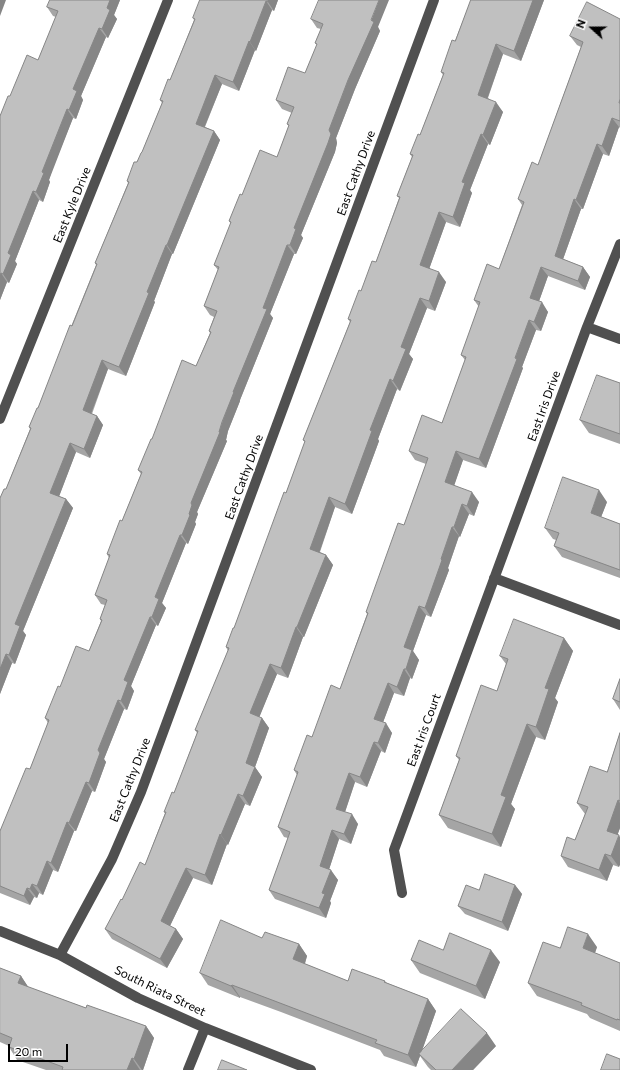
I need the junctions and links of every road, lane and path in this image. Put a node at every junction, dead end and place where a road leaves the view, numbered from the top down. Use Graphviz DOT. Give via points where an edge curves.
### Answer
graph roads {
  1 [pos="168,0"];
  2 [pos="434,0"];
  3 [pos="620,244"];
  4 [pos="588,327"];
  5 [pos="620,340"];
  6 [pos="0,419"];
  7 [pos="494,578"];
  8 [pos="620,625"];
  9 [pos="402,893"];
  10 [pos="0,930"];
  11 [pos="60,955"];
  12 [pos="205,1028"];
  13 [pos="188,1070"];
  14 [pos="311,1070"];
  1 -- 6 [label="street, East Kyle Drive"];
  2 -- 11 [label="street, East Cathy Drive" via="141,792 112,858"];
  3 -- 4 [label="street, East Iris Drive"];
  4 -- 5 [label="street"];
  4 -- 7 [label="street, East Iris Drive"];
  7 -- 8 [label="street"];
  7 -- 9 [label="street, East Iris Court" via="394,850"];
  10 -- 11 [label="street, South Riata Street"];
  11 -- 12 [label="street, South Riata Street" via="138,998"];
  12 -- 13 [label="street"];
  12 -- 14 [label="street, South Riata Street"];
}
